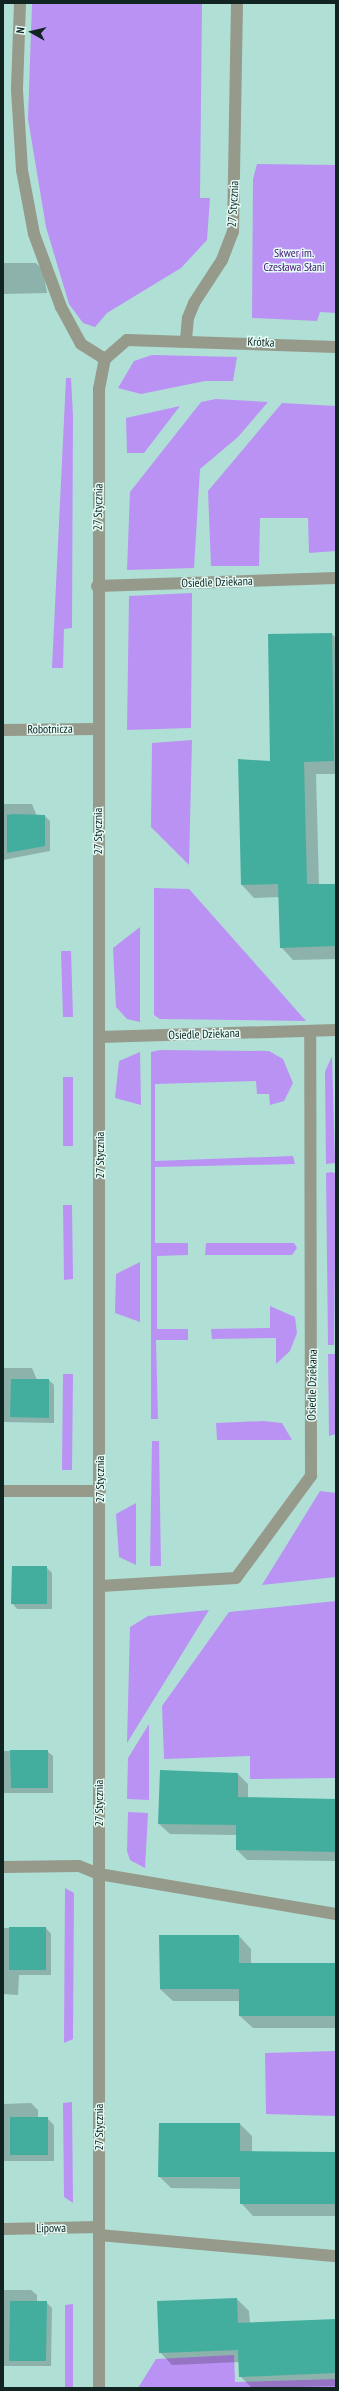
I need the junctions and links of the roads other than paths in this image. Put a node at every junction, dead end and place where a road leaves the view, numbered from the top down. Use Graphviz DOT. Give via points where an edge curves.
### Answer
graph roads {
  1 [pos="20,3"];
  2 [pos="237,3"];
  3 [pos="186,340"];
  4 [pos="336,346"];
  5 [pos="105,359"];
  6 [pos="336,578"];
  7 [pos="97,586"];
  8 [pos="97,729"];
  9 [pos="3,730"];
  10 [pos="336,1030"];
  11 [pos="310,1031"];
  12 [pos="99,1037"];
  13 [pos="3,1491"];
  14 [pos="100,1491"];
  15 [pos="100,1586"];
  16 [pos="3,1867"];
  17 [pos="99,1874"];
  18 [pos="336,1914"];
  19 [pos="3,2229"];
  20 [pos="99,2231"];
  21 [pos="336,2256"];
  22 [pos="99,2388"];
  1 -- 5 [label="street" via="18,90 22,170 34,234 61,307 81,344"];
  2 -- 3 [label="street, 27 Stycznia" via="233,232 222,260 194,303 188,318"];
  3 -- 4 [label="street, Krótka"];
  3 -- 5 [label="street" via="127,340"];
  5 -- 7 [label="street, 27 Stycznia" via="99,389"];
  6 -- 7 [label="street, Osiedle Dziekana"];
  7 -- 8 [label="street, 27 Stycznia"];
  8 -- 9 [label="street, Robotnicza"];
  8 -- 12 [label="street, 27 Stycznia"];
  10 -- 11 [label="street, Osiedle Dziekana"];
  11 -- 12 [label="street, Osiedle Dziekana"];
  11 -- 15 [label="street, Osiedle Dziekana" via="311,1476 236,1578"];
  12 -- 14 [label="street, 27 Stycznia"];
  13 -- 14 [label="street"];
  14 -- 15 [label="street, 27 Stycznia"];
  15 -- 17 [label="street, 27 Stycznia"];
  16 -- 17 [label="street" via="79,1866"];
  17 -- 18 [label="street"];
  17 -- 20 [label="street, 27 Stycznia"];
  19 -- 20 [label="street, Lipowa"];
  20 -- 21 [label="street, Lipowa"];
  20 -- 22 [label="street, 27 Stycznia"];
}
